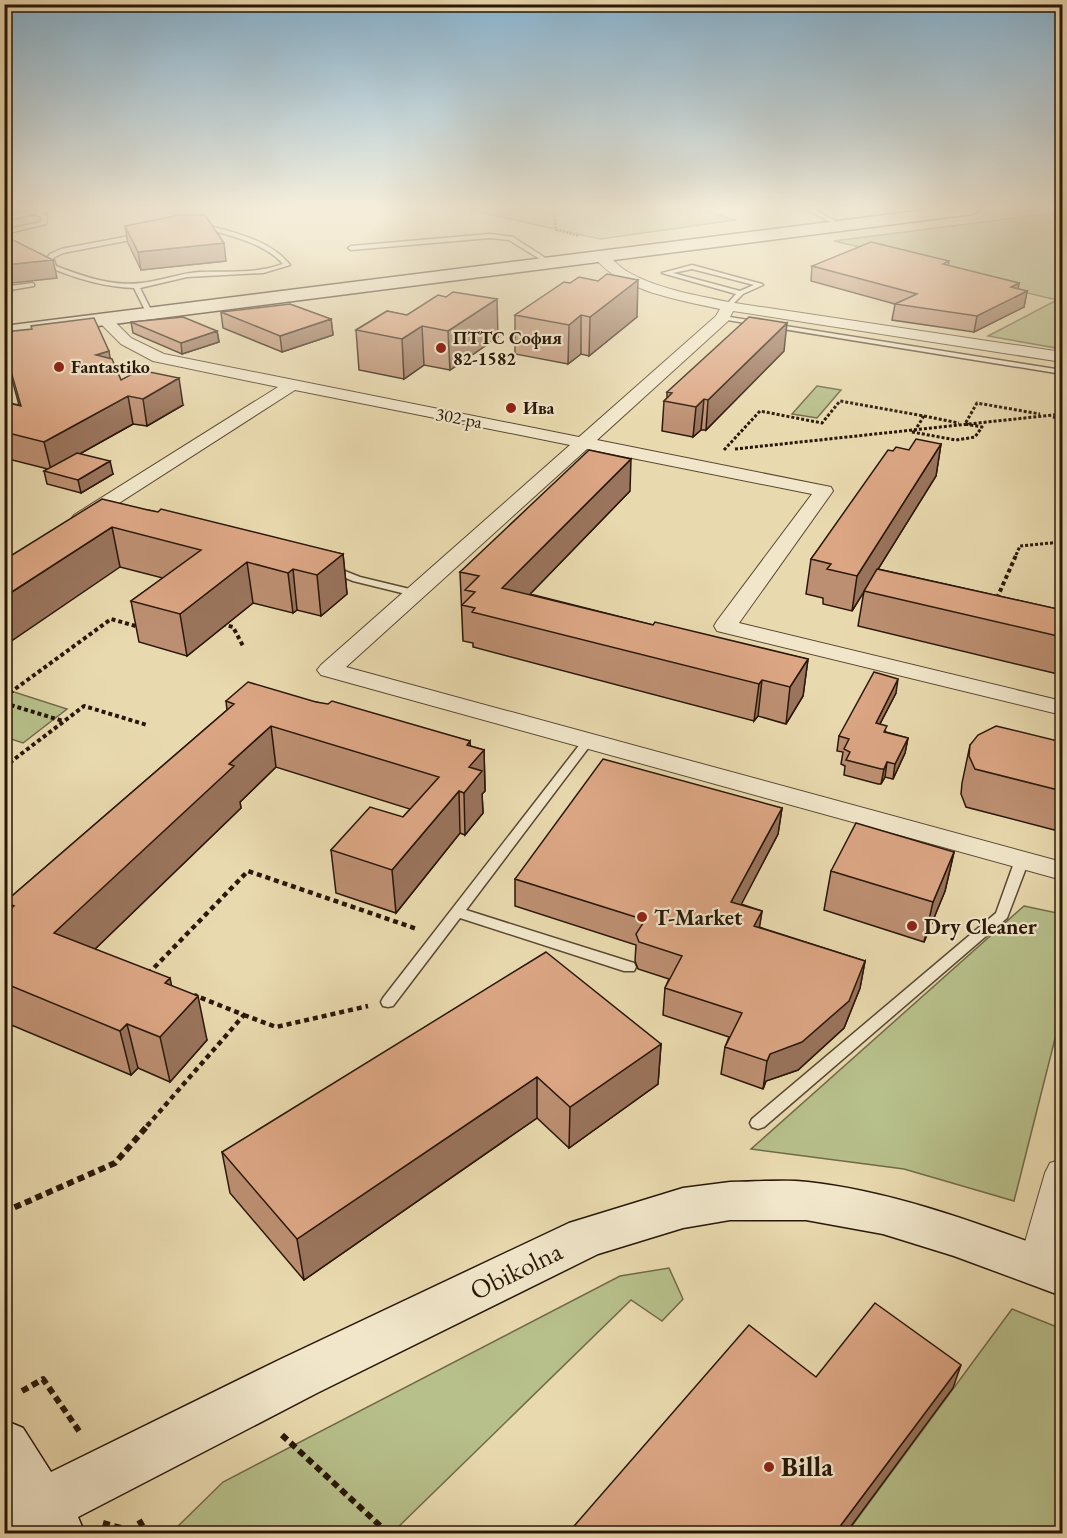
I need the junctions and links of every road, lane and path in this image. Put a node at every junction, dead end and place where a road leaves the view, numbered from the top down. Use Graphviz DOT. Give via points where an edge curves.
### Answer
graph roads {
  1 [pos="94,281"];
  2 [pos="155,281"];
  3 [pos="411,281"];
  4 [pos="638,281"];
  5 [pos="680,281"];
  6 [pos="744,281"];
  7 [pos="32,285"];
  8 [pos="136,286"];
  9 [pos="4,290"];
  10 [pos="730,306"];
  11 [pos="150,314"];
  12 [pos="105,320"];
  13 [pos="4,333"];
  14 [pos="1062,357"];
  15 [pos="1062,372"];
  16 [pos="292,385"];
  17 [pos="924,416"];
  18 [pos="1045,416"];
  19 [pos="1062,416"];
  20 [pos="964,424"];
  21 [pos="915,431"];
  22 [pos="583,443"];
  23 [pos="69,526"];
  24 [pos="1062,542"];
  25 [pos="326,567"];
  26 [pos="414,593"];
  27 [pos="1007,600"];
  28 [pos="213,621"];
  29 [pos="147,629"];
  30 [pos="243,646"];
  31 [pos="4,697"];
  32 [pos="4,703"];
  33 [pos="1062,708"];
  34 [pos="63,722"];
  35 [pos="147,725"];
  36 [pos="588,741"];
  37 [pos="4,767"];
  38 [pos="1022,860"];
  39 [pos="1062,871"];
  40 [pos="457,912"];
  41 [pos="438,936"];
  42 [pos="628,967"];
  43 [pos="157,981"];
  44 [pos="189,993"];
  45 [pos="388,1002"];
  46 [pos="244,1015"];
  47 [pos="758,1123"];
  48 [pos="1062,1173"];
  49 [pos="4,1212"];
  50 [pos="1050,1271"];
  51 [pos="22,1390"];
  52 [pos="79,1431"];
  53 [pos="282,1435"];
  54 [pos="4,1446"];
  55 [pos="138,1521"];
  56 [pos="34,1522"];
  57 [pos="147,1533"];
  58 [pos="389,1533"];
  1 -- 8 [label="lane"];
  2 -- 8 [label="lane"];
  3 -- 11 [label="main road"];
  4 -- 10 [label="street" via="676,295"];
  5 -- 10 [label="lane"];
  6 -- 10 [label="lane" via="760,285"];
  7 -- 9 [label="lane"];
  8 -- 11 [label="lane"];
  10 -- 14 [label="street"];
  10 -- 15 [label="lane"];
  10 -- 22 [label="street"];
  11 -- 12 [label="main road"];
  12 -- 13 [label="main road"];
  12 -- 16 [label="street, 302-ра" via="126,341 159,358"];
  16 -- 22 [label="street, 302-ра"];
  16 -- 23 [label="street" via="102,510"];
  17 -- 20 [label="path"];
  17 -- 21 [label="path"];
  17 -- 21 [label="path" via="840,401 822,423 760,411 723,450"];
  18 -- 19 [label="path"];
  18 -- 20 [label="path"];
  18 -- 20 [label="path" via="977,403"];
  20 -- 21 [label="path"];
  20 -- 21 [label="path" via="982,427 975,437 956,440"];
  22 -- 26 [label="street"];
  22 -- 33 [label="street, 302-ра" via="824,491 725,626"];
  24 -- 27 [label="path" via="1020,546 996,598"];
  25 -- 26 [label="lane"];
  26 -- 36 [label="street" via="329,670"];
  28 -- 30 [label="path" via="233,627"];
  29 -- 31 [label="path" via="111,619"];
  32 -- 34 [label="path"];
  34 -- 35 [label="path" via="84,706"];
  34 -- 37 [label="path"];
  36 -- 38 [label="street"];
  36 -- 40 [label="lane"];
  38 -- 39 [label="street"];
  38 -- 47 [label="lane" via="1002,915"];
  40 -- 41 [label="lane"];
  40 -- 42 [label="lane"];
  41 -- 43 [label="path" via="248,871 146,977"];
  41 -- 45 [label="lane"];
  44 -- 46 [label="path"];
  45 -- 46 [label="path" via="276,1027"];
  46 -- 49 [label="path" via="115,1163"];
  48 -- 50 [label="street"];
  50 -- 56 [label="main road, Obikolna" via="872,1212 806,1201 730,1202 683,1208 586,1237 299,1376"];
  51 -- 52 [label="path" via="43,1379"];
  53 -- 58 [label="path"];
  54 -- 56 [label="main road"];
  55 -- 57 [label="path"];
}
